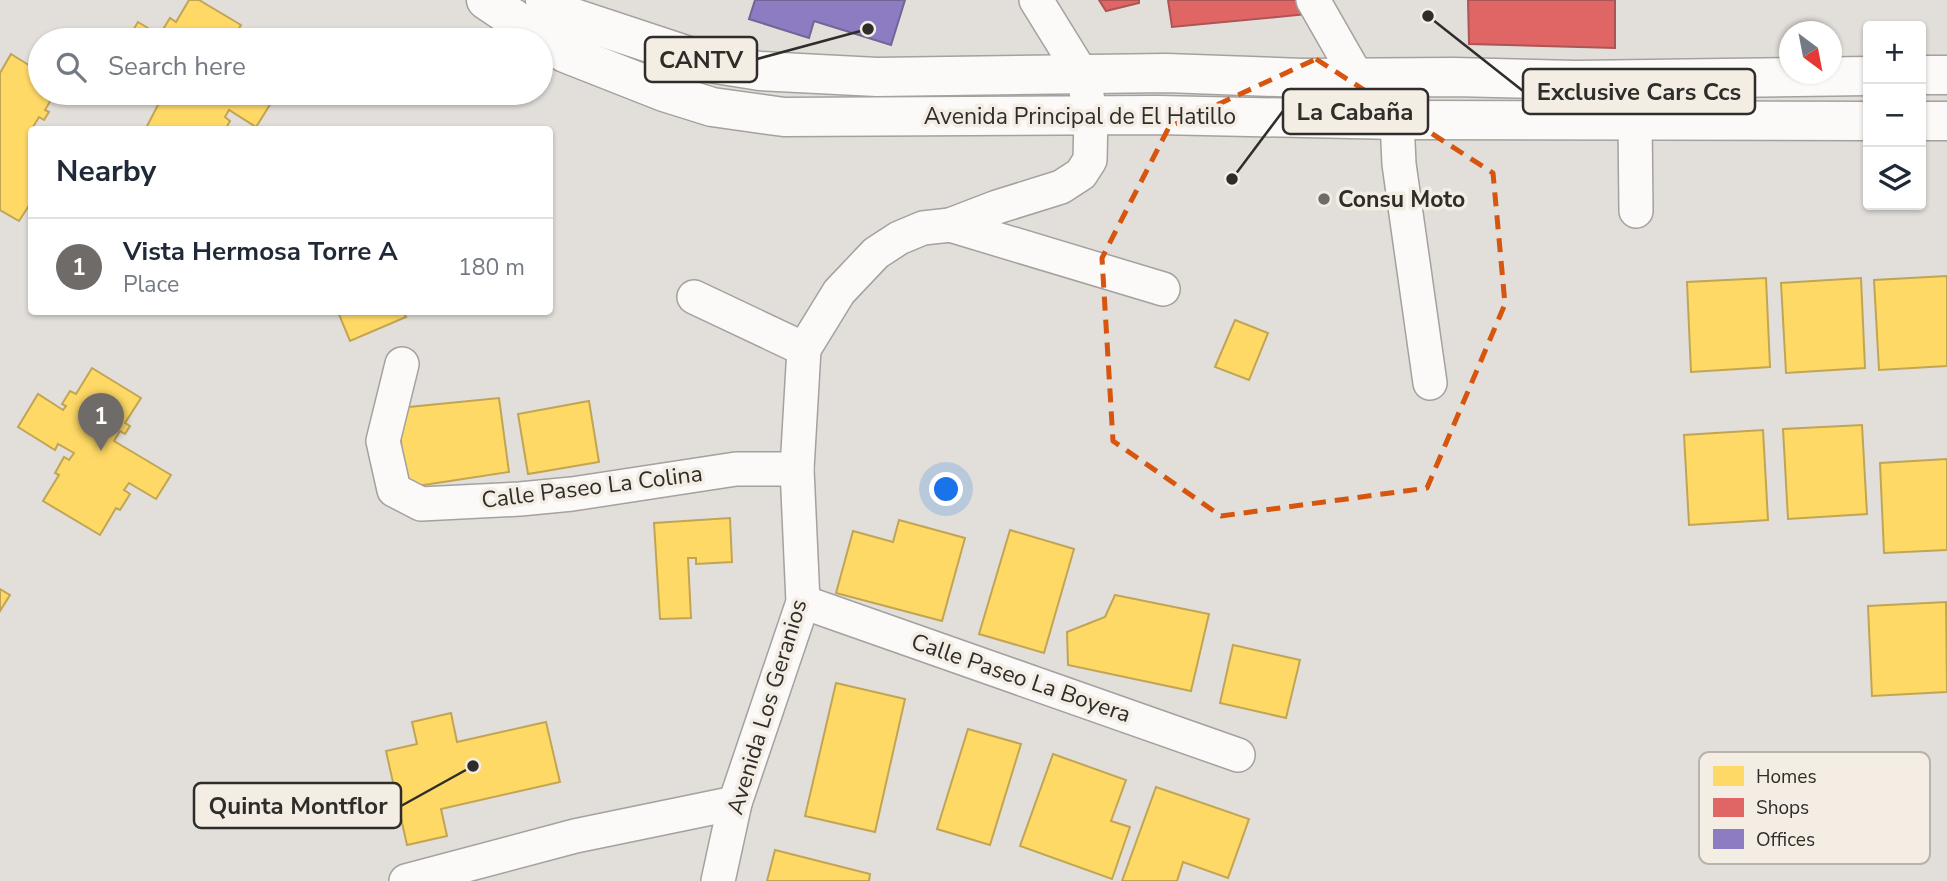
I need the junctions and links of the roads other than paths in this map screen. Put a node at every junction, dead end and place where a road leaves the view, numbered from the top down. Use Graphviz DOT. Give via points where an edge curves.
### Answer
graph roads {
  1 [pos="486,0"];
  2 [pos="545,0"];
  3 [pos="1036,0"];
  4 [pos="1313,0"];
  5 [pos="528,28"];
  6 [pos="553,45"];
  7 [pos="1926,75"];
  8 [pos="1947,75"];
  9 [pos="1083,76"];
  10 [pos="1863,76"];
  11 [pos="1357,77"];
  12 [pos="1091,115"];
  13 [pos="1397,120"];
  14 [pos="1635,120"];
  15 [pos="1863,121"];
  16 [pos="1926,121"];
  17 [pos="1947,121"];
  18 [pos="1636,211"];
  19 [pos="950,225"];
  20 [pos="1163,289"];
  21 [pos="694,297"];
  22 [pos="804,349"];
  23 [pos="402,364"];
  24 [pos="1430,383"];
  25 [pos="797,469"];
  26 [pos="803,602"];
  27 [pos="1238,755"];
  28 [pos="735,803"];
  29 [pos="406,881"];
  30 [pos="718,881"];
  1 -- 5 [label="main road, Avenida Principal de El Hatillo"];
  2 -- 9 [label="main road, Avenida Principal de El Hatillo" via="571,17 657,47 710,63 761,71 877,77"];
  3 -- 9 [label="street"];
  4 -- 11 [label="street"];
  6 -- 12 [label="main road, Avenida Principal de El Hatillo" via="712,107 784,117"];
  7 -- 8 [label="main road"];
  9 -- 11 [label="main road, Avenida Principal de El Hatillo"];
  9 -- 12 [label="street, Avenida Los Geranios"];
  10 -- 11 [label="main road, Avenida Principal de El Hatillo"];
  12 -- 13 [label="main road, Avenida Principal de El Hatillo"];
  12 -- 19 [label="street, Avenida Los Geranios" via="1090,160 1081,174"];
  13 -- 14 [label="main road, Avenida Principal de El Hatillo"];
  13 -- 24 [label="street"];
  14 -- 15 [label="main road, Avenida Principal de El Hatillo"];
  14 -- 18 [label="street"];
  16 -- 17 [label="main road"];
  19 -- 20 [label="street"];
  19 -- 22 [label="street, Avenida Los Geranios" via="923,228 876,253 839,292"];
  21 -- 22 [label="street"];
  22 -- 25 [label="street, Avenida Los Geranios"];
  23 -- 25 [label="street, Calle Paseo La Colina" via="383,441 394,490 421,504 572,494 736,469"];
  25 -- 26 [label="street, Avenida Los Geranios"];
  26 -- 27 [label="street, Calle Paseo La Boyera"];
  26 -- 28 [label="street, Avenida Los Geranios"];
  28 -- 29 [label="street" via="575,836"];
  28 -- 30 [label="street, Avenida Los Geranios"];
}
